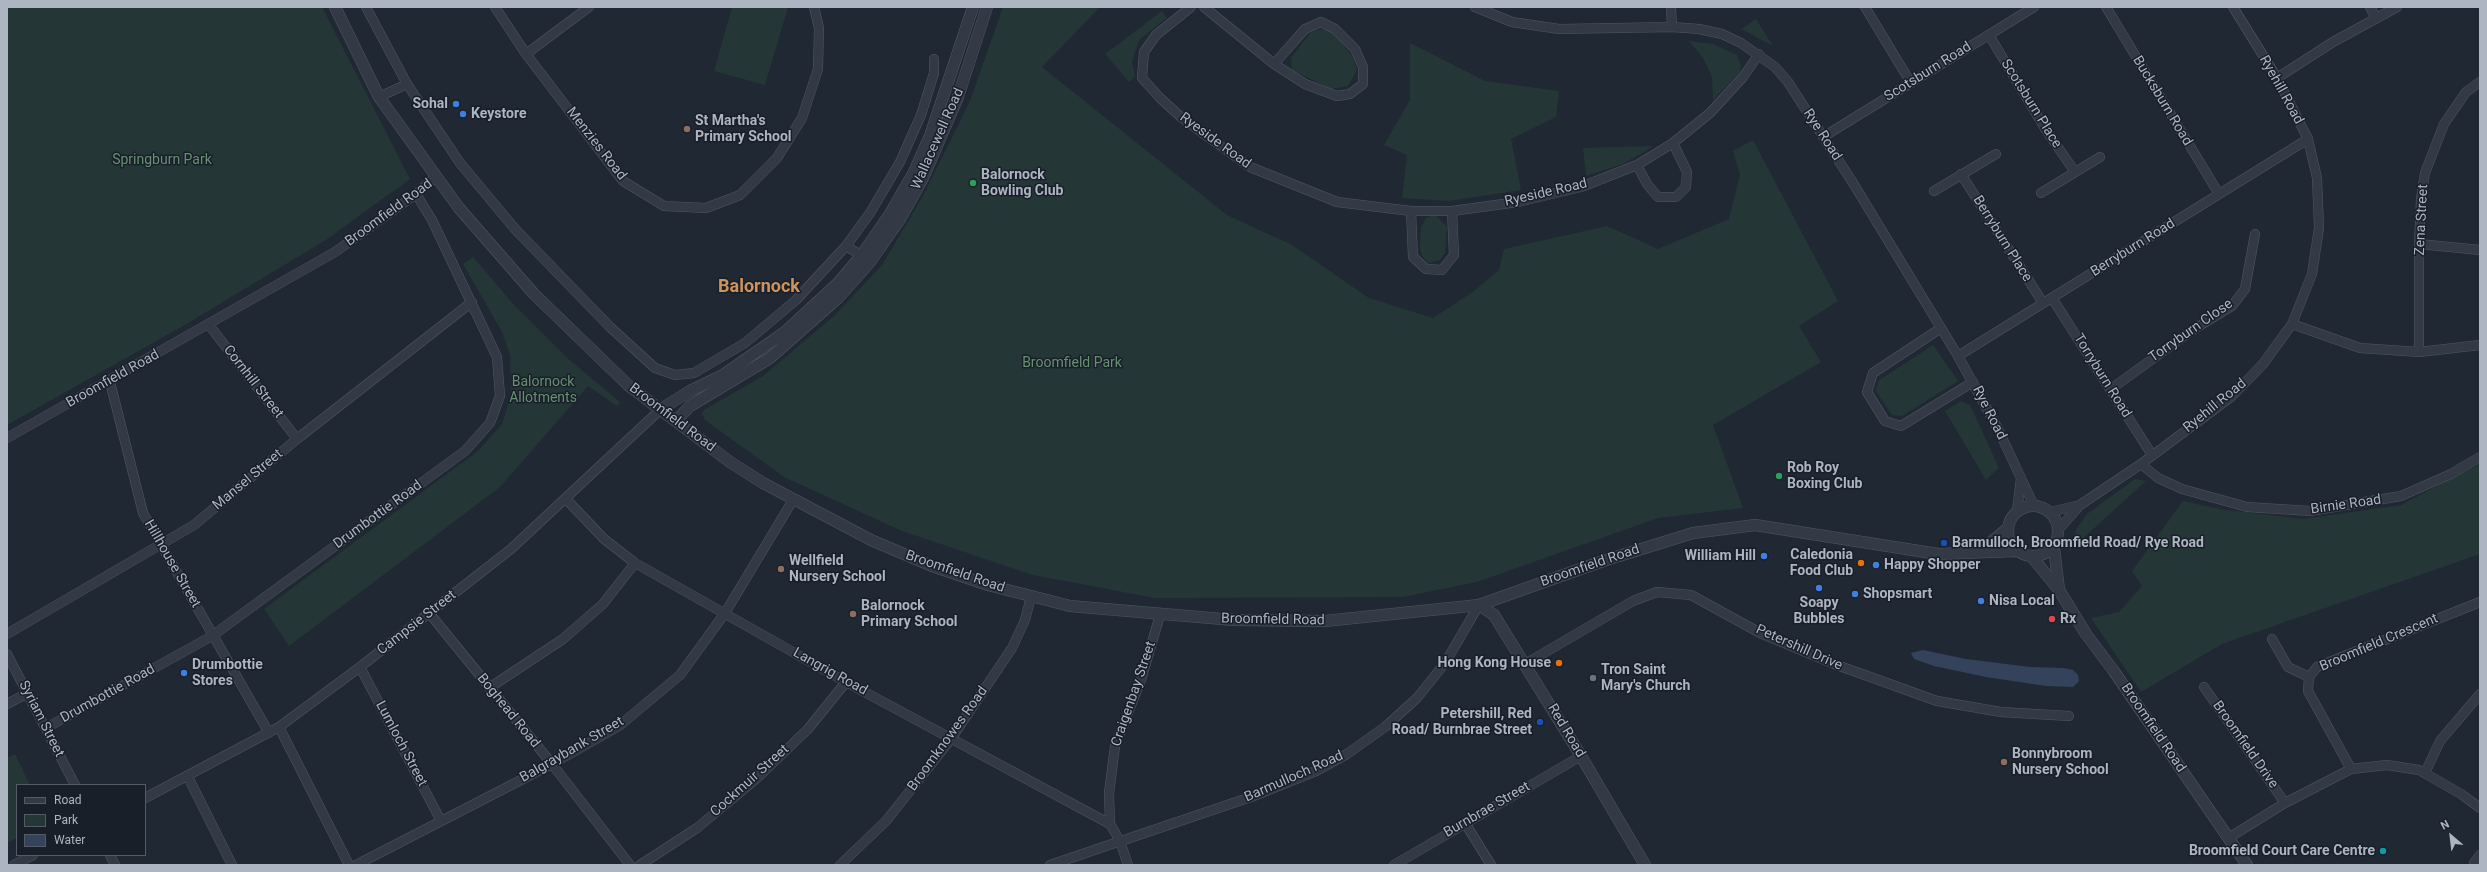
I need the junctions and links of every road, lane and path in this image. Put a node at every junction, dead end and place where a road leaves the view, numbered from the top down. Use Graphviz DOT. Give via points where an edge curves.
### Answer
graph roads {
  1 [pos="335,7"];
  2 [pos="366,7"];
  3 [pos="495,7"];
  4 [pos="589,7"];
  5 [pos="814,7"];
  6 [pos="973,7"];
  7 [pos="987,7"];
  8 [pos="1191,7"];
  9 [pos="1204,7"];
  10 [pos="1475,7"];
  11 [pos="1671,7"];
  12 [pos="1865,7"];
  13 [pos="2034,7"];
  14 [pos="2106,7"];
  15 [pos="2233,7"];
  16 [pos="2370,7"];
  17 [pos="2397,7"];
  18 [pos="2376,18"];
  19 [pos="1672,26"];
  20 [pos="1989,35"];
  21 [pos="526,54"];
  22 [pos="1759,54"];
  23 [pos="934,59"];
  24 [pos="1274,64"];
  25 [pos="2277,78"];
  26 [pos="1912,82"];
  27 [pos="2480,82"];
  28 [pos="407,84"];
  29 [pos="379,97"];
  30 [pos="1823,137"];
  31 [pos="2308,139"];
  32 [pos="1673,143"];
  33 [pos="1996,154"];
  34 [pos="2100,157"];
  35 [pos="1637,165"];
  36 [pos="2075,172"];
  37 [pos="1961,174"];
  38 [pos="435,177"];
  39 [pos="1934,191"];
  40 [pos="2041,193"];
  41 [pos="416,194"];
  42 [pos="2219,194"];
  43 [pos="1411,211"];
  44 [pos="1452,211"];
  45 [pos="2255,234"];
  46 [pos="2419,244"];
  47 [pos="846,246"];
  48 [pos="2480,250"];
  49 [pos="865,259"];
  50 [pos="2052,298"];
  51 [pos="472,302"];
  52 [pos="2043,303"];
  53 [pos="2292,324"];
  54 [pos="209,325"];
  55 [pos="1941,328"];
  56 [pos="2480,345"];
  57 [pos="2419,352"];
  58 [pos="1958,356"];
  59 [pos="110,382"];
  60 [pos="1973,382"];
  61 [pos="2110,389"];
  62 [pos="661,409"];
  63 [pos="676,421"];
  64 [pos="7,438"];
  65 [pos="297,439"];
  66 [pos="2152,455"];
  67 [pos="2480,457"];
  68 [pos="2141,464"];
  69 [pos="2021,477"];
  70 [pos="566,499"];
  71 [pos="793,500"];
  72 [pos="2080,505"];
  73 [pos="2034,506"];
  74 [pos="2017,511"];
  75 [pos="2050,512"];
  76 [pos="2007,529"];
  77 [pos="2059,529"];
  78 [pos="161,546"];
  79 [pos="2054,547"];
  80 [pos="2016,551"];
  81 [pos="1979,552"];
  82 [pos="2032,557"];
  83 [pos="635,563"];
  84 [pos="2059,590"];
  85 [pos="1031,598"];
  86 [pos="2480,602"];
  87 [pos="1479,604"];
  88 [pos="725,613"];
  89 [pos="430,614"];
  90 [pos="1160,615"];
  91 [pos="7,634"];
  92 [pos="212,636"];
  93 [pos="2272,639"];
  94 [pos="7,654"];
  95 [pos="1525,664"];
  96 [pos="360,667"];
  97 [pos="2309,677"];
  98 [pos="846,682"];
  99 [pos="2204,687"];
  100 [pos="489,688"];
  101 [pos="28,693"];
  102 [pos="2480,694"];
  103 [pos="7,704"];
  104 [pos="2069,716"];
  105 [pos="279,727"];
  106 [pos="46,728"];
  107 [pos="269,733"];
  108 [pos="951,739"];
  109 [pos="1581,756"];
  110 [pos="552,764"];
  111 [pos="2351,769"];
  112 [pos="2425,773"];
  113 [pos="188,777"];
  114 [pos="74,784"];
  115 [pos="146,798"];
  116 [pos="2285,803"];
  117 [pos="2480,808"];
  118 [pos="442,821"];
  119 [pos="1466,823"];
  120 [pos="1110,824"];
  121 [pos="2230,837"];
  122 [pos="1120,841"];
  123 [pos="31,856"];
  124 [pos="111,856"];
  125 [pos="14,865"];
  126 [pos="116,865"];
  127 [pos="232,865"];
  128 [pos="349,865"];
  129 [pos="356,865"];
  130 [pos="630,865"];
  131 [pos="640,865"];
  132 [pos="840,865"];
  133 [pos="1050,865"];
  134 [pos="1128,865"];
  135 [pos="1394,865"];
  136 [pos="1491,865"];
  137 [pos="1645,865"];
  138 [pos="2247,865"];
  1 -- 29 [label="street"];
  2 -- 28 [label="street"];
  3 -- 21 [label="street, Menzies Road"];
  4 -- 21 [label="street"];
  5 -- 21 [label="street, Menzies Road" via="819,28 818,69 802,118 777,158 740,195 706,208 664,206 623,181"];
  6 -- 49 [label="street, Wallacewell Road" via="921,157"];
  7 -- 49 [label="street, Wallacewell Road" via="958,97 923,178 900,219"];
  8 -- 43 [label="street, Ryeside Road" via="1156,35 1144,52 1142,78 1160,98 1182,118 1250,167 1337,202"];
  9 -- 24 [label="street"];
  10 -- 19 [label="street, Rye Road" via="1512,22 1559,29"];
  11 -- 19 [label="street"];
  12 -- 26 [label="street"];
  13 -- 20 [label="street, Scotsburn Road"];
  14 -- 42 [label="street, Bucksburn Road"];
  15 -- 25 [label="street, Ryehill Road"];
  16 -- 18 [label="street"];
  17 -- 18 [label="street"];
  18 -- 25 [label="street"];
  19 -- 22 [label="street, Rye Road" via="1722,34"];
  20 -- 26 [label="street, Scotsburn Road"];
  20 -- 36 [label="street, Scotsburn Place" via="2046,130"];
  22 -- 30 [label="street, Rye Road" via="1788,82"];
  22 -- 32 [label="street, Ryeside Road" via="1743,77 1710,113"];
  23 -- 47 [label="street, Wallacewell Road" via="934,73 921,115 900,162 870,213"];
  24 -- 24 [label="street" via="1305,84 1337,96 1350,94 1363,84 1363,67 1355,49 1335,29 1321,22 1305,29"];
  25 -- 31 [label="street, Ryehill Road"];
  26 -- 30 [label="street, Scotsburn Road"];
  27 -- 46 [label="street, Zena Street" via="2466,92 2455,107 2433,148 2425,173 2421,199"];
  28 -- 29 [label="street"];
  28 -- 47 [label="street, Wallacewell Road" via="460,162 515,229 610,327 655,368 675,375 694,373 745,343 796,300"];
  29 -- 38 [label="street"];
  30 -- 55 [label="street, Rye Road"];
  31 -- 42 [label="street, Berryburn Road"];
  31 -- 53 [label="street, Ryehill Road" via="2317,178 2319,228 2312,274"];
  32 -- 35 [label="street, Ryeside Road"];
  32 -- 35 [label="street" via="1687,172 1686,187 1676,197 1658,197 1647,184"];
  33 -- 37 [label="street"];
  34 -- 36 [label="street"];
  35 -- 44 [label="street, Ryeside Road" via="1574,188 1518,202"];
  36 -- 40 [label="street"];
  37 -- 39 [label="street"];
  37 -- 52 [label="street, Berryburn Place"];
  38 -- 41 [label="street, Broomfield Road"];
  38 -- 62 [label="street, Broomfield Road" via="472,225 534,294 629,386"];
  41 -- 51 [label="street, Drumbottie Road" via="432,220"];
  41 -- 54 [label="street, Broomfield Road" via="335,252"];
  42 -- 50 [label="street, Berryburn Road"];
  43 -- 44 [label="street, Ryeside Road"];
  43 -- 44 [label="street" via="1413,257 1426,270 1442,270 1454,255"];
  45 -- 61 [label="street, Torryburn Close" via="2245,289 2232,306 2191,330"];
  46 -- 48 [label="street"];
  46 -- 57 [label="street, Zena Street"];
  47 -- 49 [label="street"];
  49 -- 62 [label="street, Wallacewell Road" via="785,332 723,375"];
  49 -- 63 [label="street, Wallacewell Road" via="838,298 770,358 690,406"];
  50 -- 52 [label="street, Berryburn Road"];
  50 -- 61 [label="street, Torryburn Road"];
  51 -- 65 [label="street, Mansel Street"];
  51 -- 92 [label="street, Drumbottie Road" via="497,356 500,396 490,423 465,451"];
  52 -- 58 [label="street, Berryburn Road"];
  53 -- 57 [label="street" via="2360,348"];
  53 -- 66 [label="street, Ryehill Road" via="2263,364 2231,397"];
  54 -- 59 [label="street, Broomfield Road"];
  54 -- 65 [label="street, Cornhill Street"];
  55 -- 58 [label="street, Rye Road"];
  55 -- 60 [label="street" via="1873,372 1867,392 1885,420 1901,426"];
  56 -- 57 [label="street"];
  58 -- 60 [label="street, Rye Road"];
  59 -- 64 [label="street, Broomfield Road"];
  59 -- 78 [label="street, Hillhouse Street" via="143,513"];
  60 -- 69 [label="street, Rye Road"];
  61 -- 66 [label="street, Torryburn Road"];
  62 -- 63 [label="street, Broomfield Road"];
  62 -- 70 [label="street, Campsie Street"];
  63 -- 71 [label="street, Broomfield Road" via="730,462"];
  65 -- 78 [label="street, Mansel Street" via="194,525"];
  66 -- 68 [label="street, Ryehill Road"];
  67 -- 68 [label="street, Birnie Road" via="2451,474 2401,496 2310,511 2247,507 2182,489 2158,478"];
  68 -- 72 [label="street, Ryehill Road"];
  69 -- 73 [label="street, Rye Road"];
  69 -- 74 [label="street"];
  70 -- 83 [label="street, Langrig Road" via="604,539"];
  70 -- 89 [label="street, Campsie Street" via="511,549"];
  71 -- 85 [label="street, Broomfield Road" via="871,540 932,566"];
  71 -- 88 [label="street, Balgraybank Street"];
  72 -- 75 [label="street, Ryehill Road"];
  72 -- 77 [label="street, Ryehill Road"];
  73 -- 74 [label="street"];
  73 -- 75 [label="street"];
  74 -- 76 [label="street" via="2010,519"];
  75 -- 77 [label="street" via="2056,519"];
  76 -- 80 [label="street" via="2010,543"];
  76 -- 81 [label="street"];
  77 -- 79 [label="street"];
  78 -- 91 [label="street, Mansel Street"];
  78 -- 92 [label="street, Hillhouse Street"];
  79 -- 82 [label="street" via="2044,554"];
  79 -- 84 [label="street, Broomfield Road"];
  80 -- 81 [label="street, Broomfield Road"];
  80 -- 82 [label="street"];
  81 -- 87 [label="street, Broomfield Road" via="1938,554 1756,525 1693,533"];
  82 -- 84 [label="street, Broomfield Road"];
  83 -- 88 [label="street, Langrig Road"];
  83 -- 100 [label="street" via="603,604 563,639"];
  84 -- 121 [label="street, Broomfield Road" via="2086,634"];
  85 -- 90 [label="street, Broomfield Road" via="1070,606"];
  85 -- 108 [label="street, Broomknowes Road" via="1025,620 1012,648"];
  86 -- 97 [label="street, Broomfield Crescent" via="2317,667"];
  87 -- 90 [label="street, Broomfield Road" via="1324,621 1234,620"];
  87 -- 95 [label="street, Red Road" via="1494,615"];
  87 -- 122 [label="street, Barmulloch Road" via="1445,663 1416,698 1385,727 1347,754 1316,771 1251,796"];
  88 -- 98 [label="street, Langrig Road"];
  88 -- 110 [label="street, Balgraybank Street" via="680,675 619,726"];
  89 -- 96 [label="street, Campsie Street"];
  89 -- 100 [label="street, Boghead Road"];
  90 -- 120 [label="street, Craigenbay Street" via="1140,680 1115,746 1109,793"];
  92 -- 106 [label="street, Drumbottie Road"];
  92 -- 107 [label="street, Hillhouse Street"];
  93 -- 97 [label="street" via="2288,667"];
  94 -- 101 [label="street, Syriam Street"];
  95 -- 104 [label="street, Petershill Drive" via="1633,601 1657,592 1691,595 1762,634 1937,702 2001,712"];
  95 -- 109 [label="street, Red Road"];
  96 -- 105 [label="street, Campsie Street"];
  96 -- 118 [label="street, Lumloch Street"];
  97 -- 111 [label="street, Broomfield Crescent" via="2308,691"];
  98 -- 108 [label="street, Langrig Road"];
  98 -- 131 [label="street, Cockmuir Street" via="808,729 755,780 697,828"];
  99 -- 116 [label="street, Broomfield Drive"];
  100 -- 110 [label="street, Boghead Road"];
  101 -- 103 [label="street"];
  101 -- 106 [label="street, Syriam Street"];
  102 -- 112 [label="street" via="2440,741"];
  105 -- 107 [label="street, Campsie Street"];
  105 -- 128 [label="street"];
  106 -- 114 [label="street, Syriam Street"];
  107 -- 113 [label="street, Campsie Street"];
  108 -- 120 [label="street, Langrig Road"];
  108 -- 132 [label="street, Broomknowes Road" via="886,821"];
  109 -- 119 [label="street, Burnbrae Street"];
  109 -- 137 [label="street, Red Road"];
  110 -- 118 [label="street, Balgraybank Street"];
  110 -- 130 [label="street, Boghead Road"];
  111 -- 112 [label="street" via="2387,765"];
  111 -- 116 [label="street"];
  112 -- 117 [label="street"];
  113 -- 115 [label="street, Campsie Street"];
  113 -- 127 [label="street"];
  116 -- 121 [label="street"];
  118 -- 129 [label="street, Balgraybank Street"];
  119 -- 135 [label="street, Burnbrae Street"];
  119 -- 136 [label="street"];
  120 -- 122 [label="street, Craigenbay Street"];
  121 -- 138 [label="street, Broomfield Road"];
  122 -- 133 [label="street, Barmulloch Road"];
  122 -- 134 [label="street, Craigenbay Street"];
  123 -- 125 [label="street"];
  124 -- 126 [label="street"];
}
